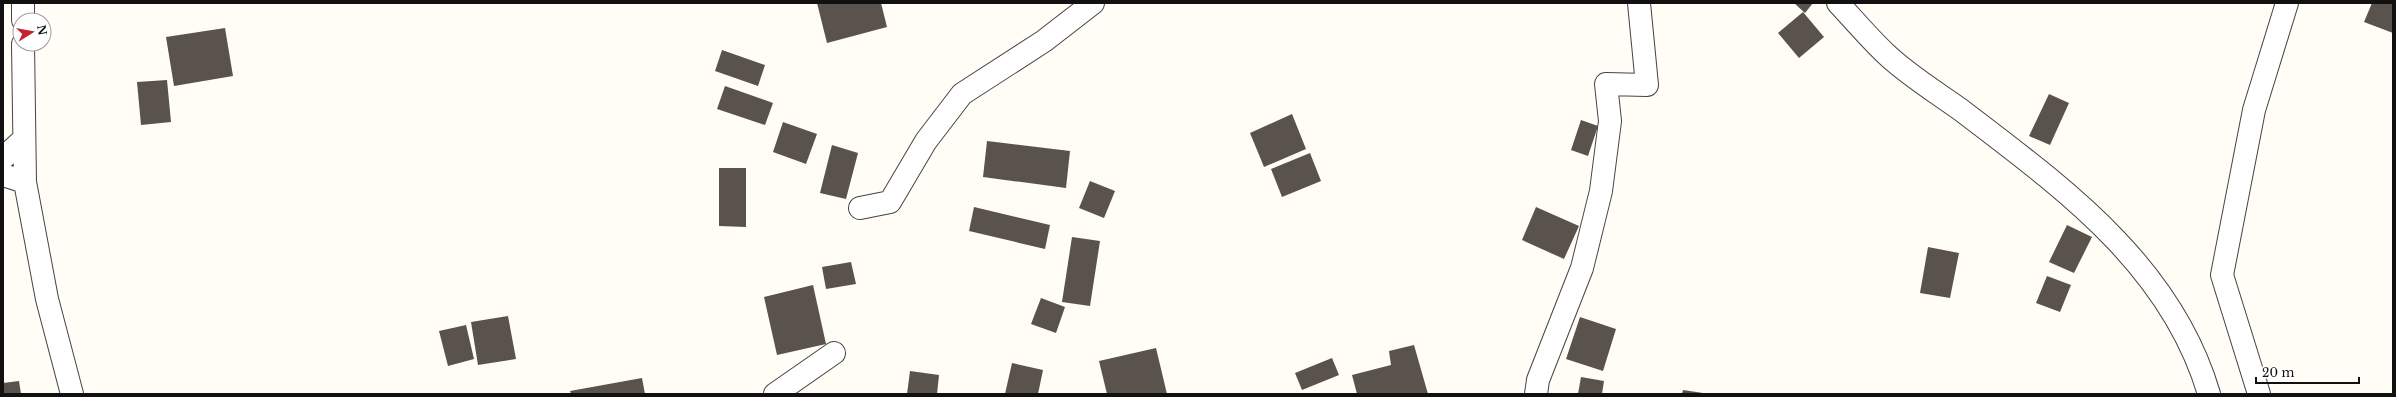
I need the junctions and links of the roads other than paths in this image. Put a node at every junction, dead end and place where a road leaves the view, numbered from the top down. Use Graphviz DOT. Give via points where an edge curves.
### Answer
graph roads {
  1 [pos="1094,3"];
  2 [pos="1639,3"];
  3 [pos="1838,3"];
  4 [pos="2287,3"];
  5 [pos="23,52"];
  6 [pos="24,139"];
  7 [pos="3,158"];
  8 [pos="3,175"];
  9 [pos="25,182"];
  10 [pos="860,208"];
  11 [pos="834,353"];
  12 [pos="72,394"];
  13 [pos="775,394"];
  14 [pos="1536,394"];
  15 [pos="2209,394"];
  16 [pos="2259,394"];
  1 -- 10 [label="street" via="1044,41 962,94 926,141 890,202"];
  2 -- 14 [label="street" via="1647,85 1606,84 1610,121 1601,191 1582,268 1538,380"];
  3 -- 15 [label="street" via="1887,55 2049,177 2133,256 2166,299 2194,350"];
  4 -- 16 [label="street" via="2254,110 2222,275"];
  5 -- 6 [label="street"];
  6 -- 7 [label="street"];
  6 -- 9 [label="street"];
  8 -- 9 [label="street"];
  9 -- 12 [label="street" via="47,299"];
  11 -- 13 [label="street"];
}
